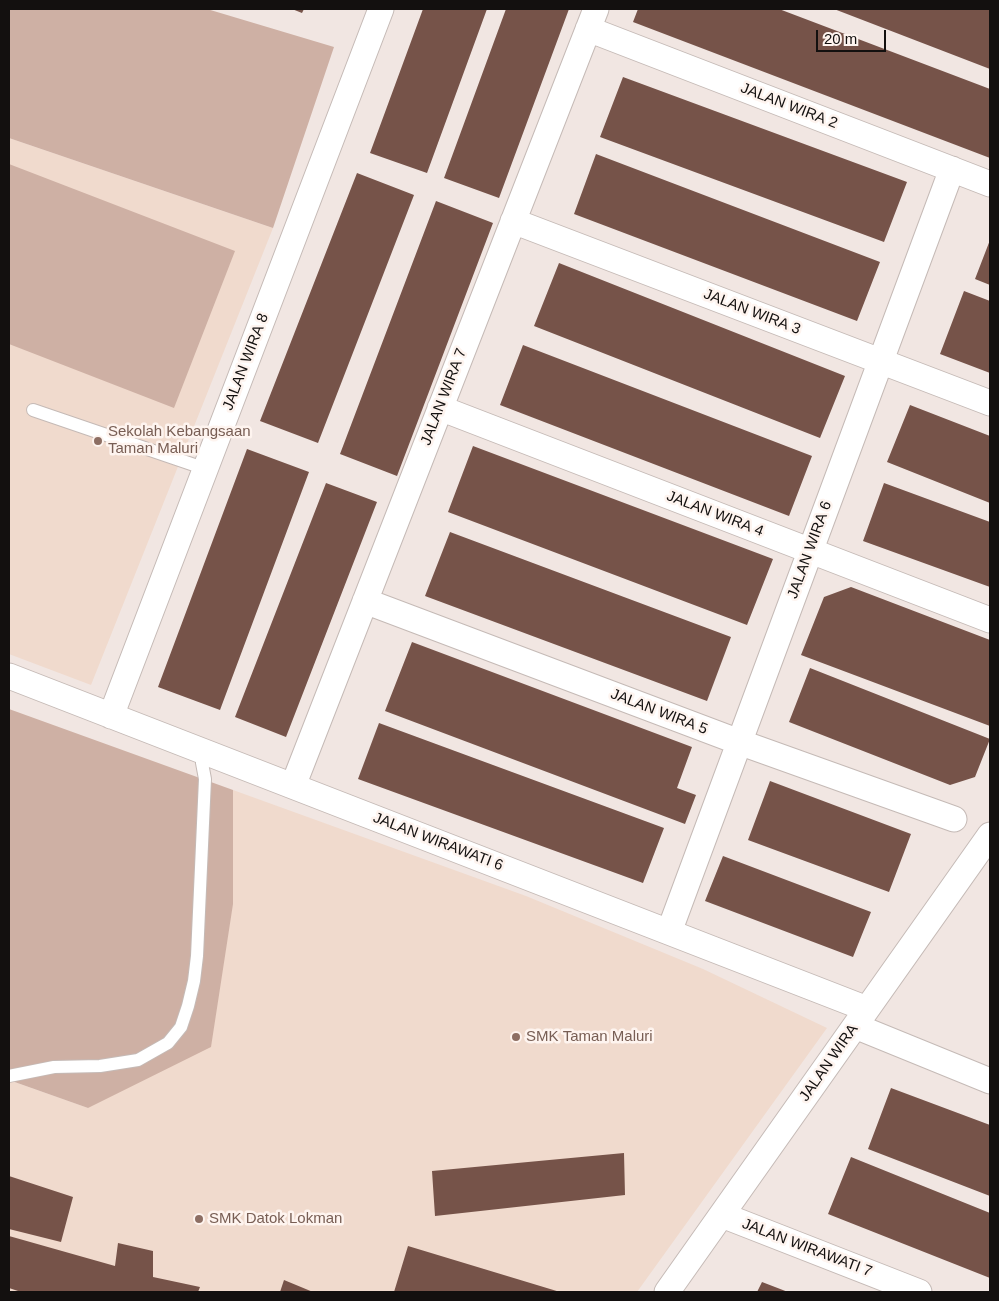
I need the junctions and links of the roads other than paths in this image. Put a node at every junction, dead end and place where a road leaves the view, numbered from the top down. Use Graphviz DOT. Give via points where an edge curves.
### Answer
graph roads {
  1 [pos="381,9"];
  2 [pos="592,19"];
  3 [pos="952,169"];
  4 [pos="990,184"];
  5 [pos="513,221"];
  6 [pos="880,361"];
  7 [pos="990,403"];
  8 [pos="440,408"];
  9 [pos="33,410"];
  10 [pos="206,469"];
  11 [pos="810,550"];
  12 [pos="365,601"];
  13 [pos="990,620"];
  14 [pos="9,676"];
  15 [pos="112,716"];
  16 [pos="739,742"];
  17 [pos="202,751"];
  18 [pos="293,786"];
  19 [pos="954,819"];
  20 [pos="990,835"];
  21 [pos="669,932"];
  22 [pos="861,1018"];
  23 [pos="9,1076"];
  24 [pos="990,1080"];
  25 [pos="722,1215"];
  26 [pos="667,1292"];
  27 [pos="919,1292"];
  1 -- 10 [label="street, JALAN WIRA 8"];
  2 -- 3 [label="street, JALAN WIRA 2"];
  2 -- 5 [label="street, JALAN WIRA 7"];
  3 -- 4 [label="street, JALAN WIRA 2"];
  3 -- 6 [label="street, JALAN WIRA 6"];
  5 -- 6 [label="street, JALAN WIRA 3"];
  5 -- 8 [label="street, JALAN WIRA 7"];
  6 -- 7 [label="street, JALAN WIRA 3"];
  6 -- 11 [label="street, JALAN WIRA 6"];
  8 -- 11 [label="street, JALAN WIRA 4"];
  8 -- 12 [label="street, JALAN WIRA 7"];
  9 -- 10 [label="lane"];
  10 -- 15 [label="street, JALAN WIRA 8"];
  11 -- 13 [label="street, JALAN WIRA 4"];
  11 -- 16 [label="street, JALAN WIRA 6"];
  12 -- 16 [label="street, JALAN WIRA 5"];
  12 -- 18 [label="street, JALAN WIRA 7"];
  14 -- 15 [label="street, JALAN WIRAWATI 6"];
  15 -- 17 [label="street, JALAN WIRAWATI 6"];
  16 -- 19 [label="street, JALAN WIRA 5"];
  16 -- 21 [label="street, JALAN WIRA 6"];
  17 -- 18 [label="street, JALAN WIRAWATI 6"];
  17 -- 23 [label="lane" via="205,779 197,956 194,981 181,1027 168,1043 138,1060 100,1066 54,1067"];
  18 -- 21 [label="street, JALAN WIRAWATI 6"];
  20 -- 22 [label="street, JALAN WIRA"];
  21 -- 22 [label="street, JALAN WIRAWATI 6"];
  22 -- 24 [label="street, JALAN WIRAWATI 6"];
  22 -- 25 [label="street, JALAN WIRA"];
  25 -- 26 [label="street, JALAN WIRA"];
  25 -- 27 [label="street, JALAN WIRAWATI 7"];
}
